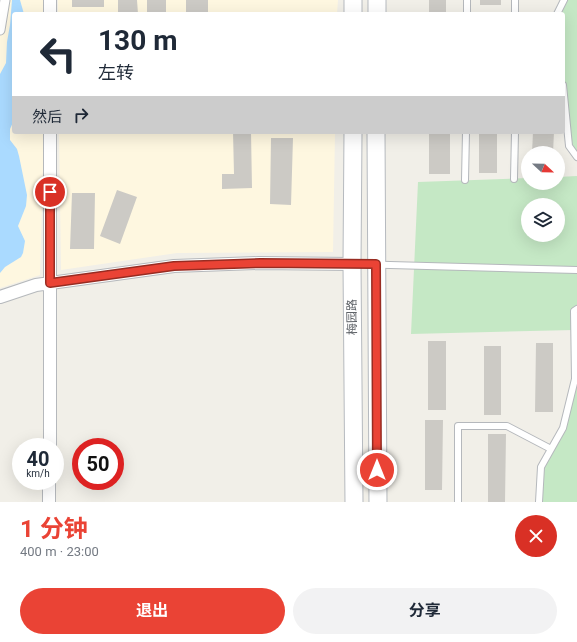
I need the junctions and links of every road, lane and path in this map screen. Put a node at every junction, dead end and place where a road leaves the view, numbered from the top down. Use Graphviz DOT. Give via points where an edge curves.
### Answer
graph roads {
  1 [pos="4,0"];
  2 [pos="50,0"];
  3 [pos="353,0"];
  4 [pos="377,0"];
  5 [pos="467,0"];
  6 [pos="515,0"];
  7 [pos="564,0"];
  8 [pos="50,12"];
  9 [pos="353,12"];
  10 [pos="377,12"];
  11 [pos="466,12"];
  12 [pos="515,12"];
  13 [pos="558,12"];
  14 [pos="0,30"];
  15 [pos="565,109"];
  16 [pos="50,134"];
  17 [pos="353,134"];
  18 [pos="376,134"];
  19 [pos="466,134"];
  20 [pos="515,134"];
  21 [pos="577,157"];
  22 [pos="514,179"];
  23 [pos="466,180"];
  24 [pos="352,264"];
  25 [pos="376,264"];
  26 [pos="577,270"];
  27 [pos="50,283"];
  28 [pos="0,297"];
  29 [pos="577,309"];
  30 [pos="50,438"];
  31 [pos="551,449"];
  32 [pos="49,490"];
  33 [pos="49,502"];
  34 [pos="354,502"];
  35 [pos="378,502"];
  36 [pos="458,502"];
  37 [pos="539,502"];
  1 -- 14 [label="street"];
  2 -- 8 [label="street"];
  3 -- 9 [label="main road"];
  4 -- 10 [label="main road"];
  5 -- 11 [label="lane"];
  6 -- 12 [label="lane"];
  7 -- 13 [label="lane"];
  15 -- 21 [label="lane" via="568,146"];
  16 -- 27 [label="street"];
  17 -- 24 [label="main road, 梅园路"];
  18 -- 25 [label="main road, 梅园路"];
  19 -- 23 [label="lane"];
  20 -- 22 [label="lane"];
  24 -- 25 [label="lane"];
  24 -- 27 [label="street" via="260,263 174,266"];
  24 -- 34 [label="main road, 梅园路"];
  25 -- 26 [label="lane"];
  25 -- 35 [label="main road, 梅园路"];
  27 -- 28 [label="street"];
  27 -- 30 [label="street"];
  29 -- 31 [label="lane" via="574,311 575,379 563,428"];
  31 -- 36 [label="lane" via="507,426 458,426"];
  31 -- 37 [label="lane" via="541,467"];
  32 -- 33 [label="street"];
}
